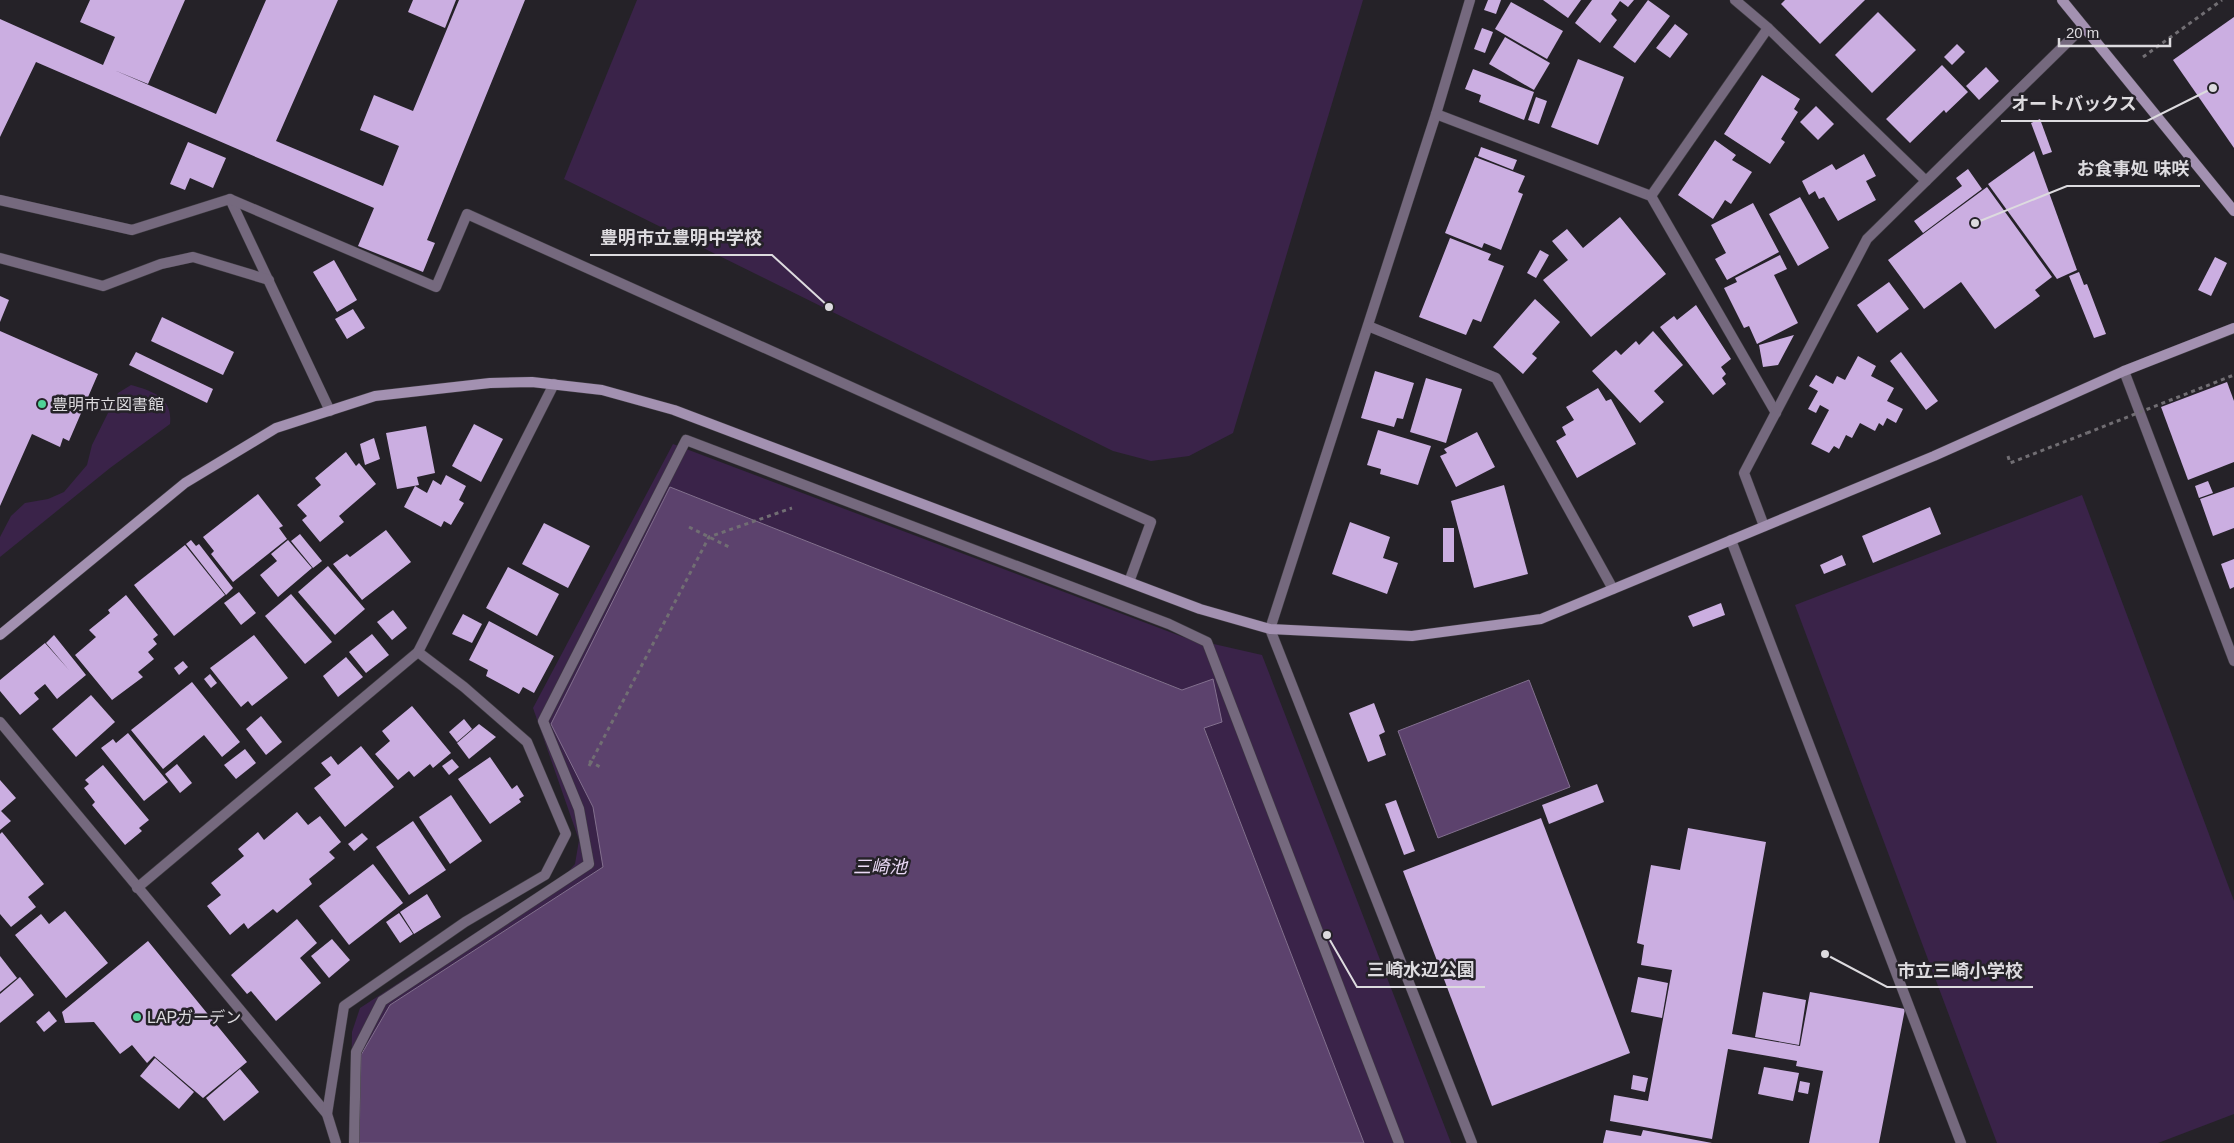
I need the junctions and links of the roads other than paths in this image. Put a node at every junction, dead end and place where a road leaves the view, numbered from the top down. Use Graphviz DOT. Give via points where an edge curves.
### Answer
graph roads {
  1 [pos="1470,0"];
  2 [pos="1735,0"];
  3 [pos="2062,0"];
  4 [pos="2082,27"];
  5 [pos="1768,28"];
  6 [pos="1436,114"];
  7 [pos="1926,181"];
  8 [pos="1652,196"];
  9 [pos="0,200"];
  10 [pos="230,200"];
  11 [pos="2234,210"];
  12 [pos="0,258"];
  13 [pos="269,280"];
  14 [pos="1368,326"];
  15 [pos="2234,328"];
  16 [pos="2124,370"];
  17 [pos="554,384"];
  18 [pos="330,411"];
  19 [pos="1776,413"];
  20 [pos="1764,526"];
  21 [pos="1731,540"];
  22 [pos="1129,582"];
  23 [pos="1613,589"];
  24 [pos="1270,629"];
  25 [pos="0,635"];
  26 [pos="418,652"];
  27 [pos="2234,662"];
  28 [pos="0,722"];
  29 [pos="137,888"];
  30 [pos="327,1114"];
  31 [pos="336,1143"];
  32 [pos="354,1143"];
  33 [pos="1399,1143"];
  34 [pos="1472,1143"];
  35 [pos="1961,1143"];
  1 -- 6 [label="street"];
  2 -- 5 [label="street"];
  3 -- 4 [label="street"];
  4 -- 7 [label="street"];
  4 -- 11 [label="street"];
  5 -- 7 [label="street"];
  5 -- 8 [label="street"];
  6 -- 8 [label="street"];
  6 -- 14 [label="street"];
  7 -- 19 [label="street" via="1868,239"];
  8 -- 19 [label="street"];
  9 -- 10 [label="street" via="132,230"];
  10 -- 13 [label="street"];
  10 -- 22 [label="street" via="436,287 467,214 1151,522"];
  12 -- 13 [label="street" via="103,286 161,264 193,257"];
  13 -- 18 [label="street"];
  14 -- 23 [label="street" via="1496,378"];
  14 -- 24 [label="street"];
  15 -- 16 [label="street"];
  16 -- 20 [label="street" via="1934,456"];
  16 -- 27 [label="street"];
  17 -- 18 [label="street" via="490,383 375,396"];
  17 -- 22 [label="street" via="602,390 674,410"];
  17 -- 26 [label="street"];
  18 -- 25 [label="street" via="276,428 185,483"];
  19 -- 20 [label="street" via="1744,473"];
  20 -- 21 [label="street"];
  21 -- 23 [label="street"];
  21 -- 35 [label="street"];
  22 -- 24 [label="street" via="1200,609"];
  23 -- 24 [label="street" via="1541,619 1412,636"];
  24 -- 34 [label="street"];
  26 -- 29 [label="street"];
  26 -- 30 [label="street" via="527,742 566,834 545,874 465,922 344,1006"];
  28 -- 29 [label="street"];
  29 -- 30 [label="street"];
  30 -- 31 [label="street"];
  32 -- 33 [label="street" via="356,1052 382,1001 590,864 579,809 542,722 686,440 1170,624 1206,642"];
}
